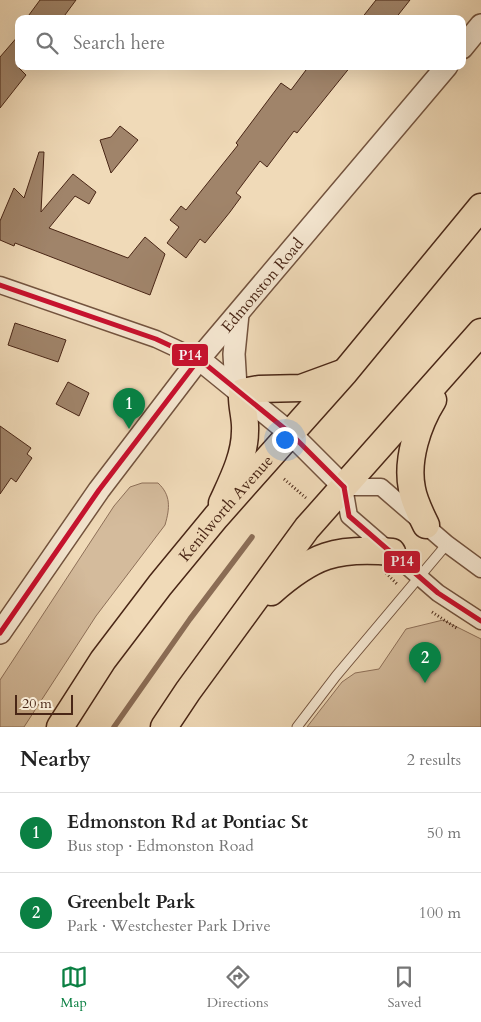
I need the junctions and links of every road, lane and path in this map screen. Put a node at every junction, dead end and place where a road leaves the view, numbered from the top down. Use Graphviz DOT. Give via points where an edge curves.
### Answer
graph roads {
  1 [pos="481,25"];
  2 [pos="466,43"];
  3 [pos="444,70"];
  4 [pos="481,207"];
  5 [pos="0,285"];
  6 [pos="238,314"];
  7 [pos="481,332"];
  8 [pos="199,359"];
  9 [pos="458,361"];
  10 [pos="345,372"];
  11 [pos="239,390"];
  12 [pos="290,433"];
  13 [pos="284,479"];
  14 [pos="344,487"];
  15 [pos="306,499"];
  16 [pos="216,517"];
  17 [pos="426,525"];
  18 [pos="447,544"];
  19 [pos="392,552"];
  20 [pos="481,569"];
  21 [pos="418,577"];
  22 [pos="244,616"];
  23 [pos="481,621"];
  24 [pos="0,633"];
  25 [pos="60,727"];
  26 [pos="164,727"];
  27 [pos="297,727"];
  1 -- 2 [label="street"];
  3 -- 6 [label="street, Edmonston Road"];
  4 -- 10 [label="main road, Kenilworth Avenue"];
  5 -- 8 [label="street" via="156,339"];
  6 -- 8 [label="street, Edmonston Road"];
  6 -- 11 [label="street" via="234,354"];
  7 -- 9 [label="main road"];
  8 -- 11 [label="street"];
  8 -- 24 [label="street, Edmonston Road" via="99,490"];
  9 -- 14 [label="main road"];
  9 -- 17 [label="main road" via="425,412 412,460 412,490"];
  10 -- 11 [label="main road" via="301,388"];
  10 -- 12 [label="main road, Kenilworth Avenue"];
  11 -- 12 [label="street"];
  11 -- 16 [label="main road" via="245,432 242,454"];
  12 -- 14 [label="street"];
  12 -- 16 [label="main road, Kenilworth Avenue"];
  13 -- 15 [label="path"];
  14 -- 17 [label="street" via="381,487"];
  14 -- 19 [label="street" via="349,516"];
  14 -- 22 [label="main road" via="307,528"];
  16 -- 25 [label="main road, Kenilworth Avenue" via="103,660"];
  17 -- 18 [label="street"];
  18 -- 20 [label="street"];
  18 -- 21 [label="lane"];
  19 -- 21 [label="street"];
  19 -- 22 [label="main road" via="365,549 322,557 280,584"];
  21 -- 23 [label="street"];
  21 -- 27 [label="lane"];
  22 -- 26 [label="main road"];
}
